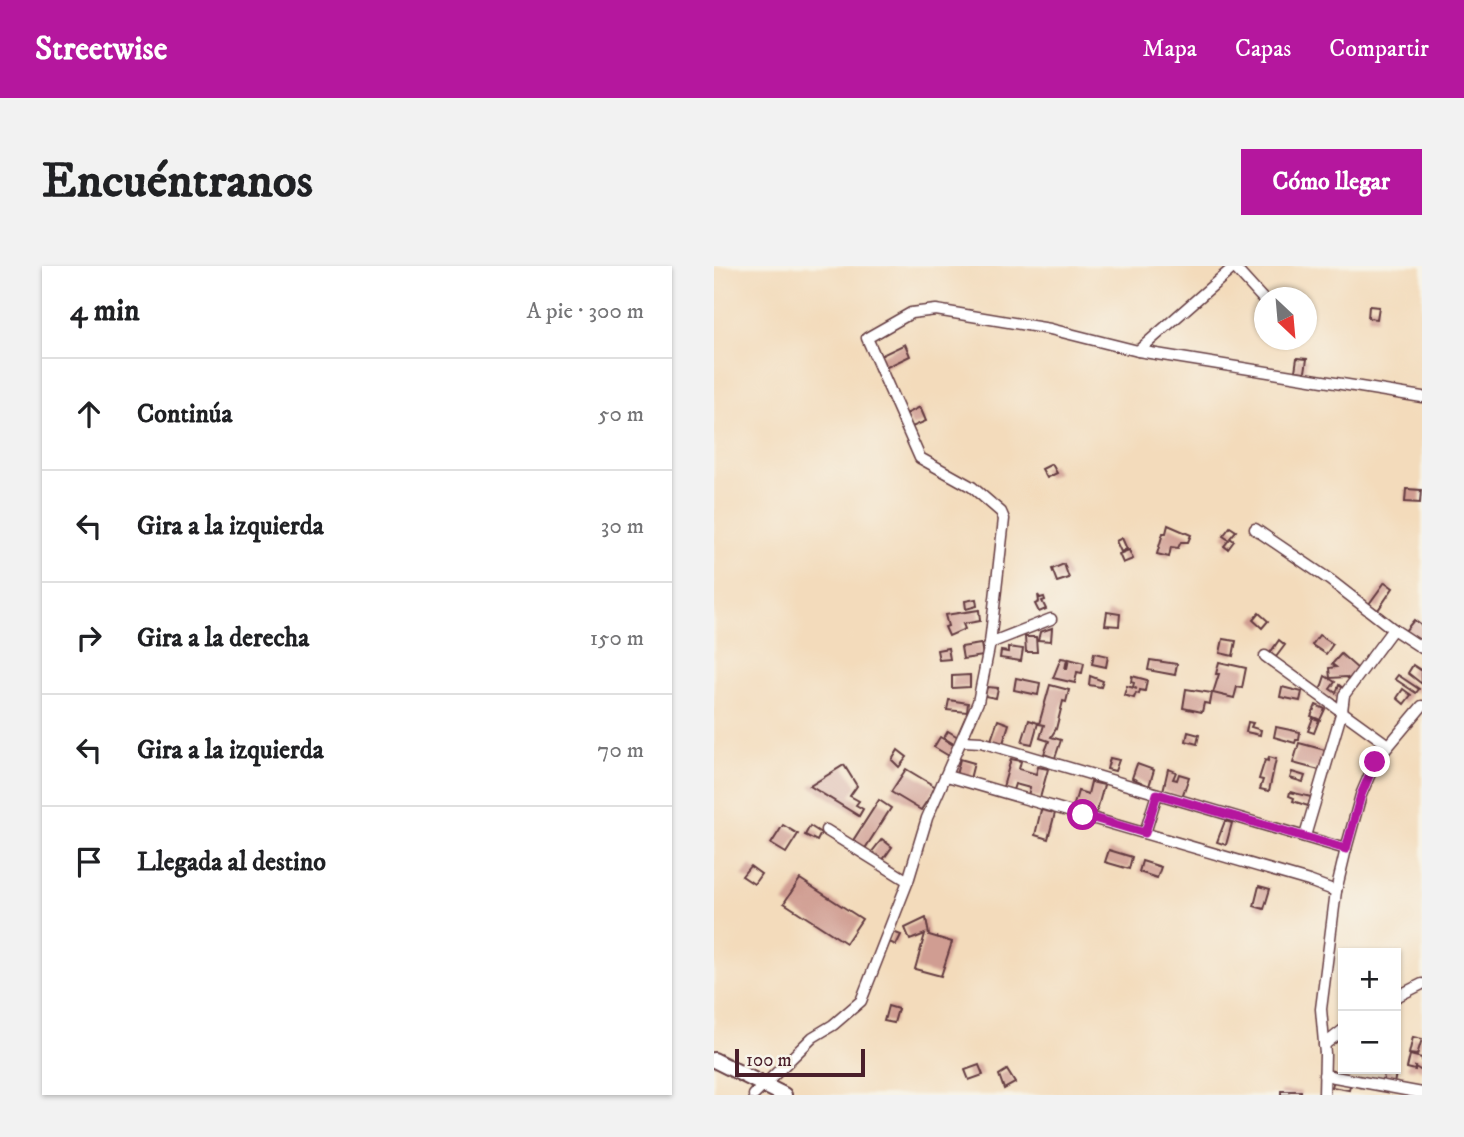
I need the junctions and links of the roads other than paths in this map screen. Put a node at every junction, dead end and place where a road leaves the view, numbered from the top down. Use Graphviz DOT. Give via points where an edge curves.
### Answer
graph roads {
  1 [pos="1235,267"];
  2 [pos="1254,288"];
  3 [pos="1138,351"];
  4 [pos="1422,397"];
  5 [pos="1255,529"];
  6 [pos="1051,620"];
  7 [pos="1393,628"];
  8 [pos="990,643"];
  9 [pos="1422,648"];
  10 [pos="1265,656"];
  11 [pos="1422,706"];
  12 [pos="1342,711"];
  13 [pos="963,741"];
  14 [pos="1388,745"];
  15 [pos="947,776"];
  16 [pos="1157,794"];
  17 [pos="826,830"];
  18 [pos="1145,833"];
  19 [pos="1305,836"];
  20 [pos="1346,849"];
  21 [pos="908,881"];
  22 [pos="1336,891"];
  23 [pos="1422,984"];
  24 [pos="1401,994"];
  25 [pos="1338,1034"];
  26 [pos="1324,1045"];
  27 [pos="714,1060"];
  28 [pos="1324,1075"];
  29 [pos="760,1090"];
  30 [pos="1422,1093"];
  31 [pos="784,1095"];
  32 [pos="1324,1095"];
  1 -- 2 [label="street"];
  1 -- 3 [label="street"];
  3 -- 4 [label="street"];
  3 -- 8 [label="street" via="1051,329 936,310 911,313 867,338 920,458 972,487 1004,519"];
  5 -- 7 [label="street"];
  6 -- 8 [label="street"];
  7 -- 9 [label="street"];
  7 -- 12 [label="street" via="1344,695"];
  8 -- 13 [label="street" via="978,702"];
  10 -- 12 [label="street"];
  11 -- 14 [label="street"];
  12 -- 14 [label="street"];
  12 -- 19 [label="street"];
  13 -- 15 [label="street"];
  13 -- 16 [label="street" via="981,742"];
  14 -- 20 [label="street" via="1361,795"];
  15 -- 18 [label="street"];
  15 -- 21 [label="street" via="927,818"];
  16 -- 18 [label="street"];
  16 -- 19 [label="street"];
  17 -- 21 [label="street"];
  18 -- 22 [label="street"];
  19 -- 20 [label="street"];
  20 -- 22 [label="street"];
  21 -- 29 [label="street" via="861,1001 813,1037"];
  22 -- 26 [label="street" via="1321,1009"];
  23 -- 24 [label="street"];
  25 -- 26 [label="street"];
  26 -- 28 [label="street"];
  27 -- 29 [label="highway"];
  28 -- 30 [label="street"];
  28 -- 32 [label="street"];
  29 -- 31 [label="highway"];
}
